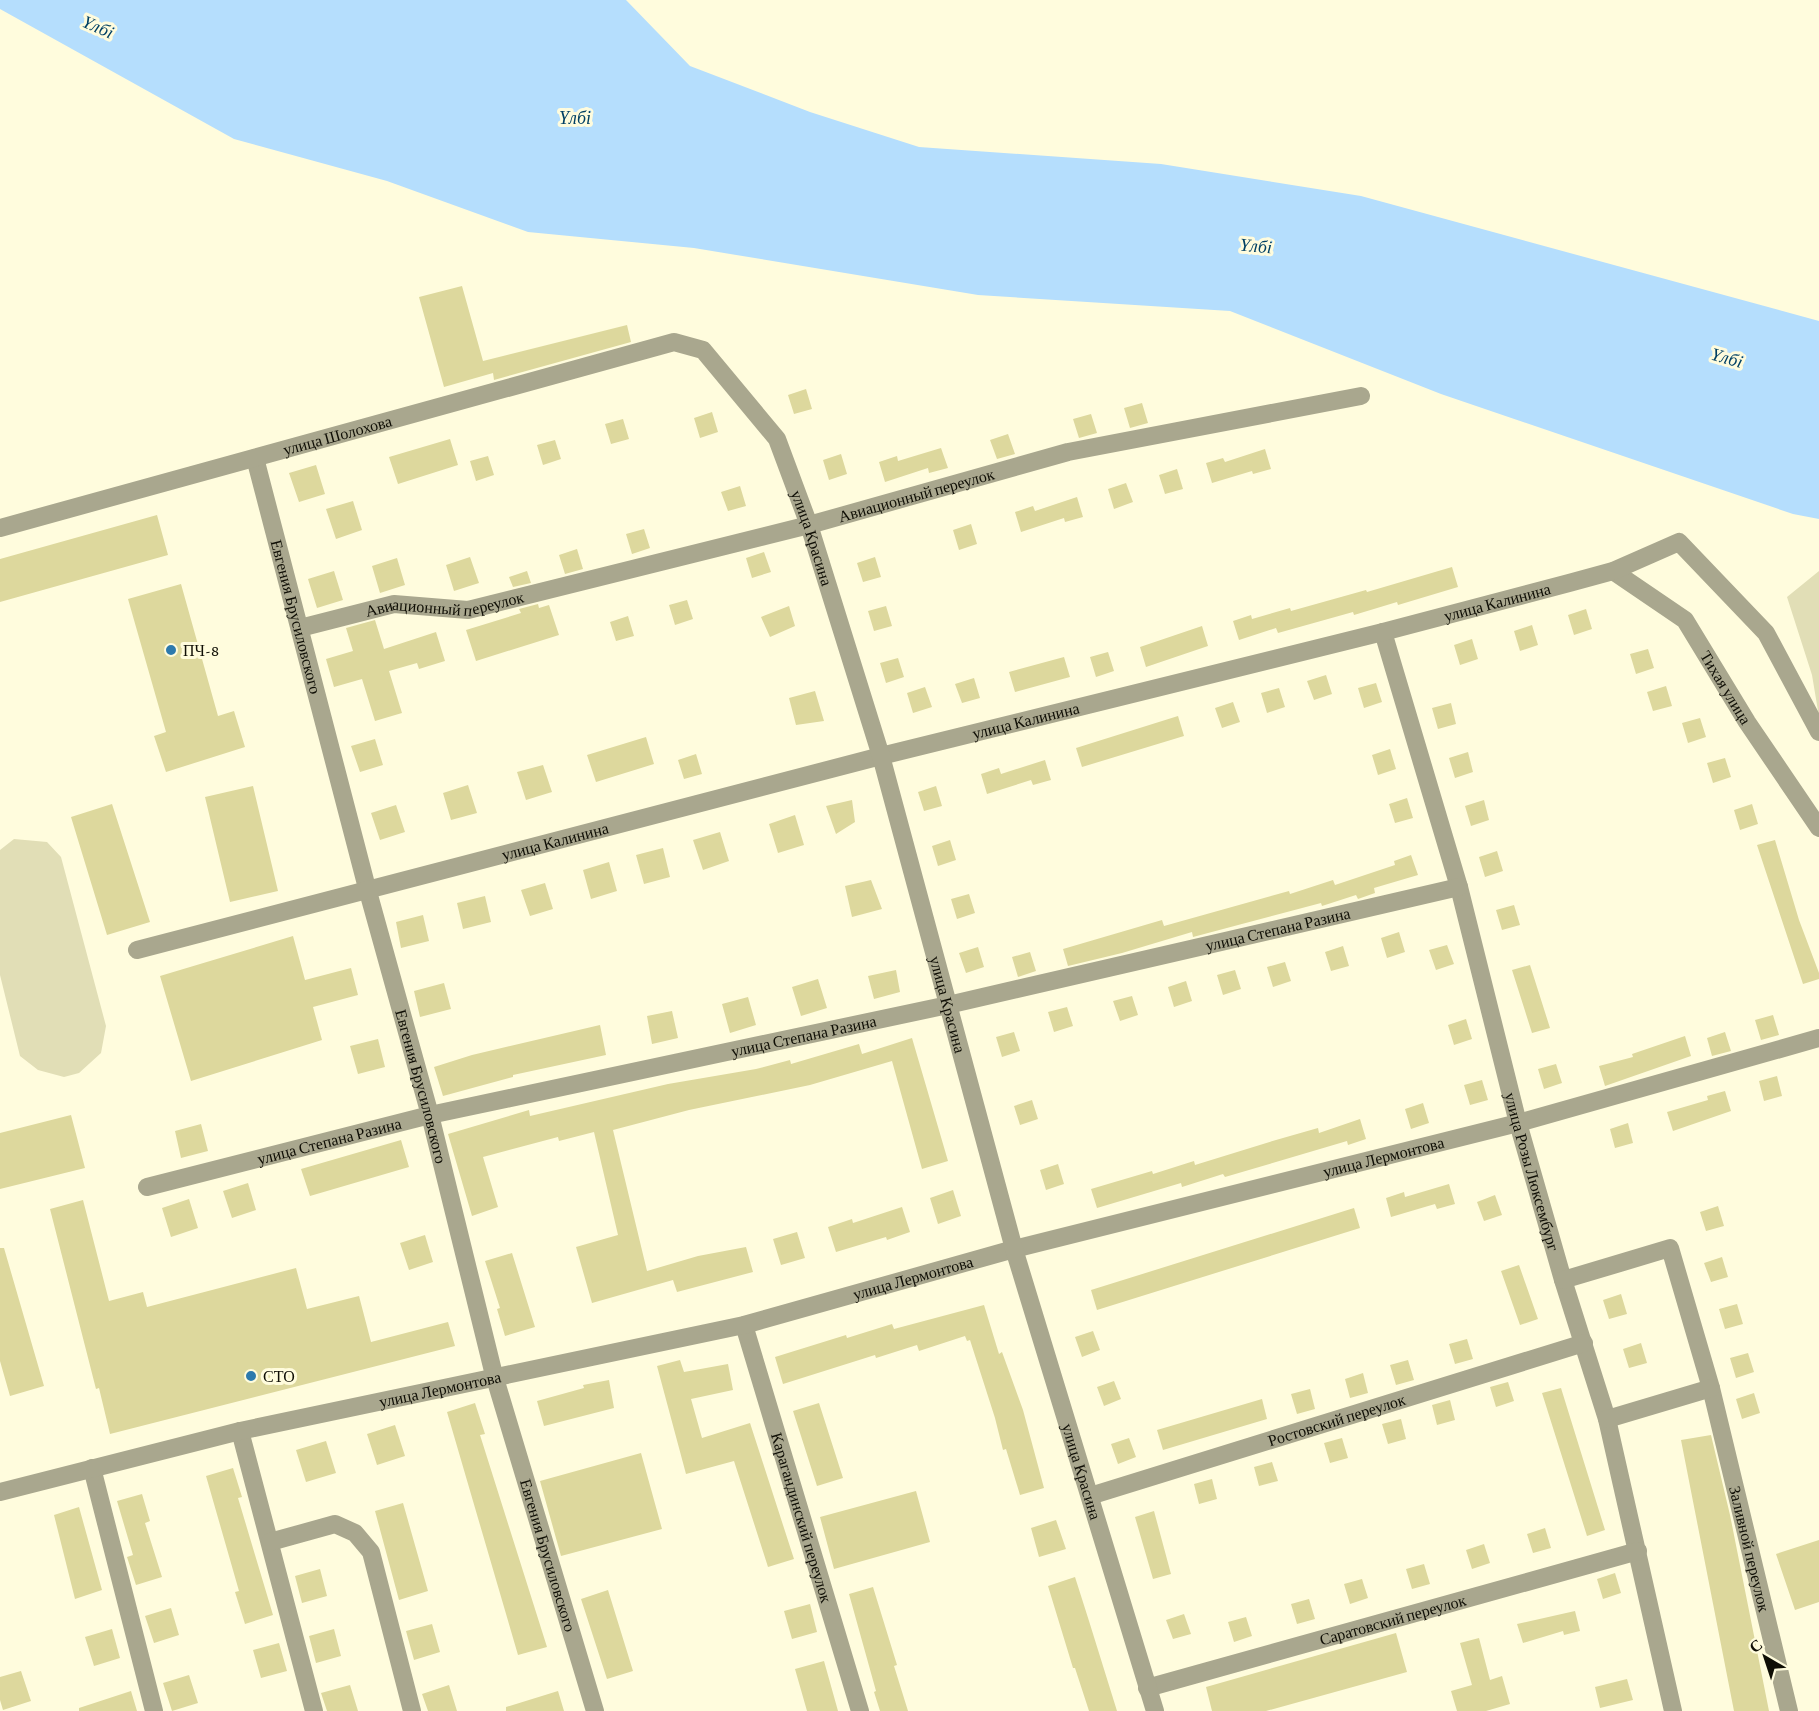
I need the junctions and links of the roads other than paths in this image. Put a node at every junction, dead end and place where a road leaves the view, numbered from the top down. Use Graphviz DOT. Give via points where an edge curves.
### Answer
graph roads {
  1 [pos="674,342"];
  2 [pos="1360,396"];
  3 [pos="255,458"];
  4 [pos="809,525"];
  5 [pos="0,528"];
  6 [pos="1612,571"];
  7 [pos="300,628"];
  8 [pos="1383,632"];
  9 [pos="1819,732"];
  10 [pos="880,756"];
  11 [pos="1819,828"];
  12 [pos="1459,887"];
  13 [pos="367,888"];
  14 [pos="137,950"];
  15 [pos="948,1005"];
  16 [pos="1819,1038"];
  17 [pos="430,1115"];
  18 [pos="1518,1123"];
  19 [pos="147,1187"];
  20 [pos="1014,1249"];
  21 [pos="1563,1280"];
  22 [pos="744,1325"];
  23 [pos="1584,1343"];
  24 [pos="494,1375"];
  25 [pos="1711,1388"];
  26 [pos="1607,1419"];
  27 [pos="240,1431"];
  28 [pos="92,1468"];
  29 [pos="0,1492"];
  30 [pos="1090,1496"];
  31 [pos="270,1542"];
  32 [pos="1638,1551"];
  33 [pos="1147,1688"];
  34 [pos="154,1711"];
  35 [pos="314,1711"];
  36 [pos="412,1711"];
  37 [pos="595,1711"];
  38 [pos="860,1711"];
  39 [pos="1155,1711"];
  40 [pos="1672,1711"];
  41 [pos="1789,1711"];
  1 -- 3 [label="street, улица Шолохова"];
  1 -- 4 [label="street, улица Красина" via="703,350 777,439"];
  2 -- 4 [label="street, Авиационный переулок" via="1068,452"];
  3 -- 5 [label="street, улица Шолохова"];
  3 -- 7 [label="street, Евгения Брусиловского"];
  4 -- 7 [label="street, Авиационный переулок" via="468,610 394,604"];
  4 -- 10 [label="street, улица Красина"];
  6 -- 8 [label="street, улица Калинина"];
  6 -- 9 [label="street, улица Калинина" via="1679,542 1766,633"];
  6 -- 11 [label="street, Тихая улица" via="1685,620 1747,722"];
  7 -- 13 [label="street, Евгения Брусиловского"];
  8 -- 10 [label="street, улица Калинина"];
  8 -- 12 [label="street, улица Розы Люксембург"];
  10 -- 13 [label="street, улица Калинина"];
  10 -- 15 [label="street, улица Красина"];
  12 -- 15 [label="street, улица Степана Разина"];
  12 -- 18 [label="street, улица Розы Люксембург"];
  13 -- 14 [label="street, улица Калинина"];
  13 -- 17 [label="street, Евгения Брусиловского"];
  15 -- 17 [label="street, улица Степана Разина"];
  15 -- 20 [label="street, улица Красина"];
  16 -- 18 [label="street, улица Лермонтова"];
  17 -- 19 [label="street, улица Степана Разина"];
  17 -- 24 [label="street, Евгения Брусиловского"];
  18 -- 20 [label="street, улица Лермонтова"];
  18 -- 21 [label="street, улица Розы Люксембург"];
  20 -- 22 [label="street, улица Лермонтова"];
  20 -- 30 [label="street, улица Красина"];
  21 -- 23 [label="street, улица Розы Люксембург"];
  21 -- 25 [label="street, Заливной переулок" via="1670,1248"];
  22 -- 24 [label="street, улица Лермонтова"];
  22 -- 38 [label="street, Карагандинский переулок"];
  23 -- 26 [label="street, улица Розы Люксембург"];
  23 -- 30 [label="street, Ростовский переулок"];
  24 -- 27 [label="street, улица Лермонтова"];
  24 -- 37 [label="street, Евгения Брусиловского"];
  25 -- 26 [label="street"];
  25 -- 41 [label="street, Заливной переулок"];
  26 -- 32 [label="street, улица Розы Люксембург"];
  27 -- 28 [label="street, улица Лермонтова"];
  27 -- 31 [label="street"];
  28 -- 29 [label="street, улица Лермонтова"];
  28 -- 34 [label="street"];
  30 -- 33 [label="street, улица Красина"];
  31 -- 35 [label="street"];
  31 -- 36 [label="street" via="335,1524 355,1533 371,1552"];
  32 -- 33 [label="street, Саратовский переулок"];
  32 -- 40 [label="street, улица Розы Люксембург"];
  33 -- 39 [label="street, улица Красина"];
}
